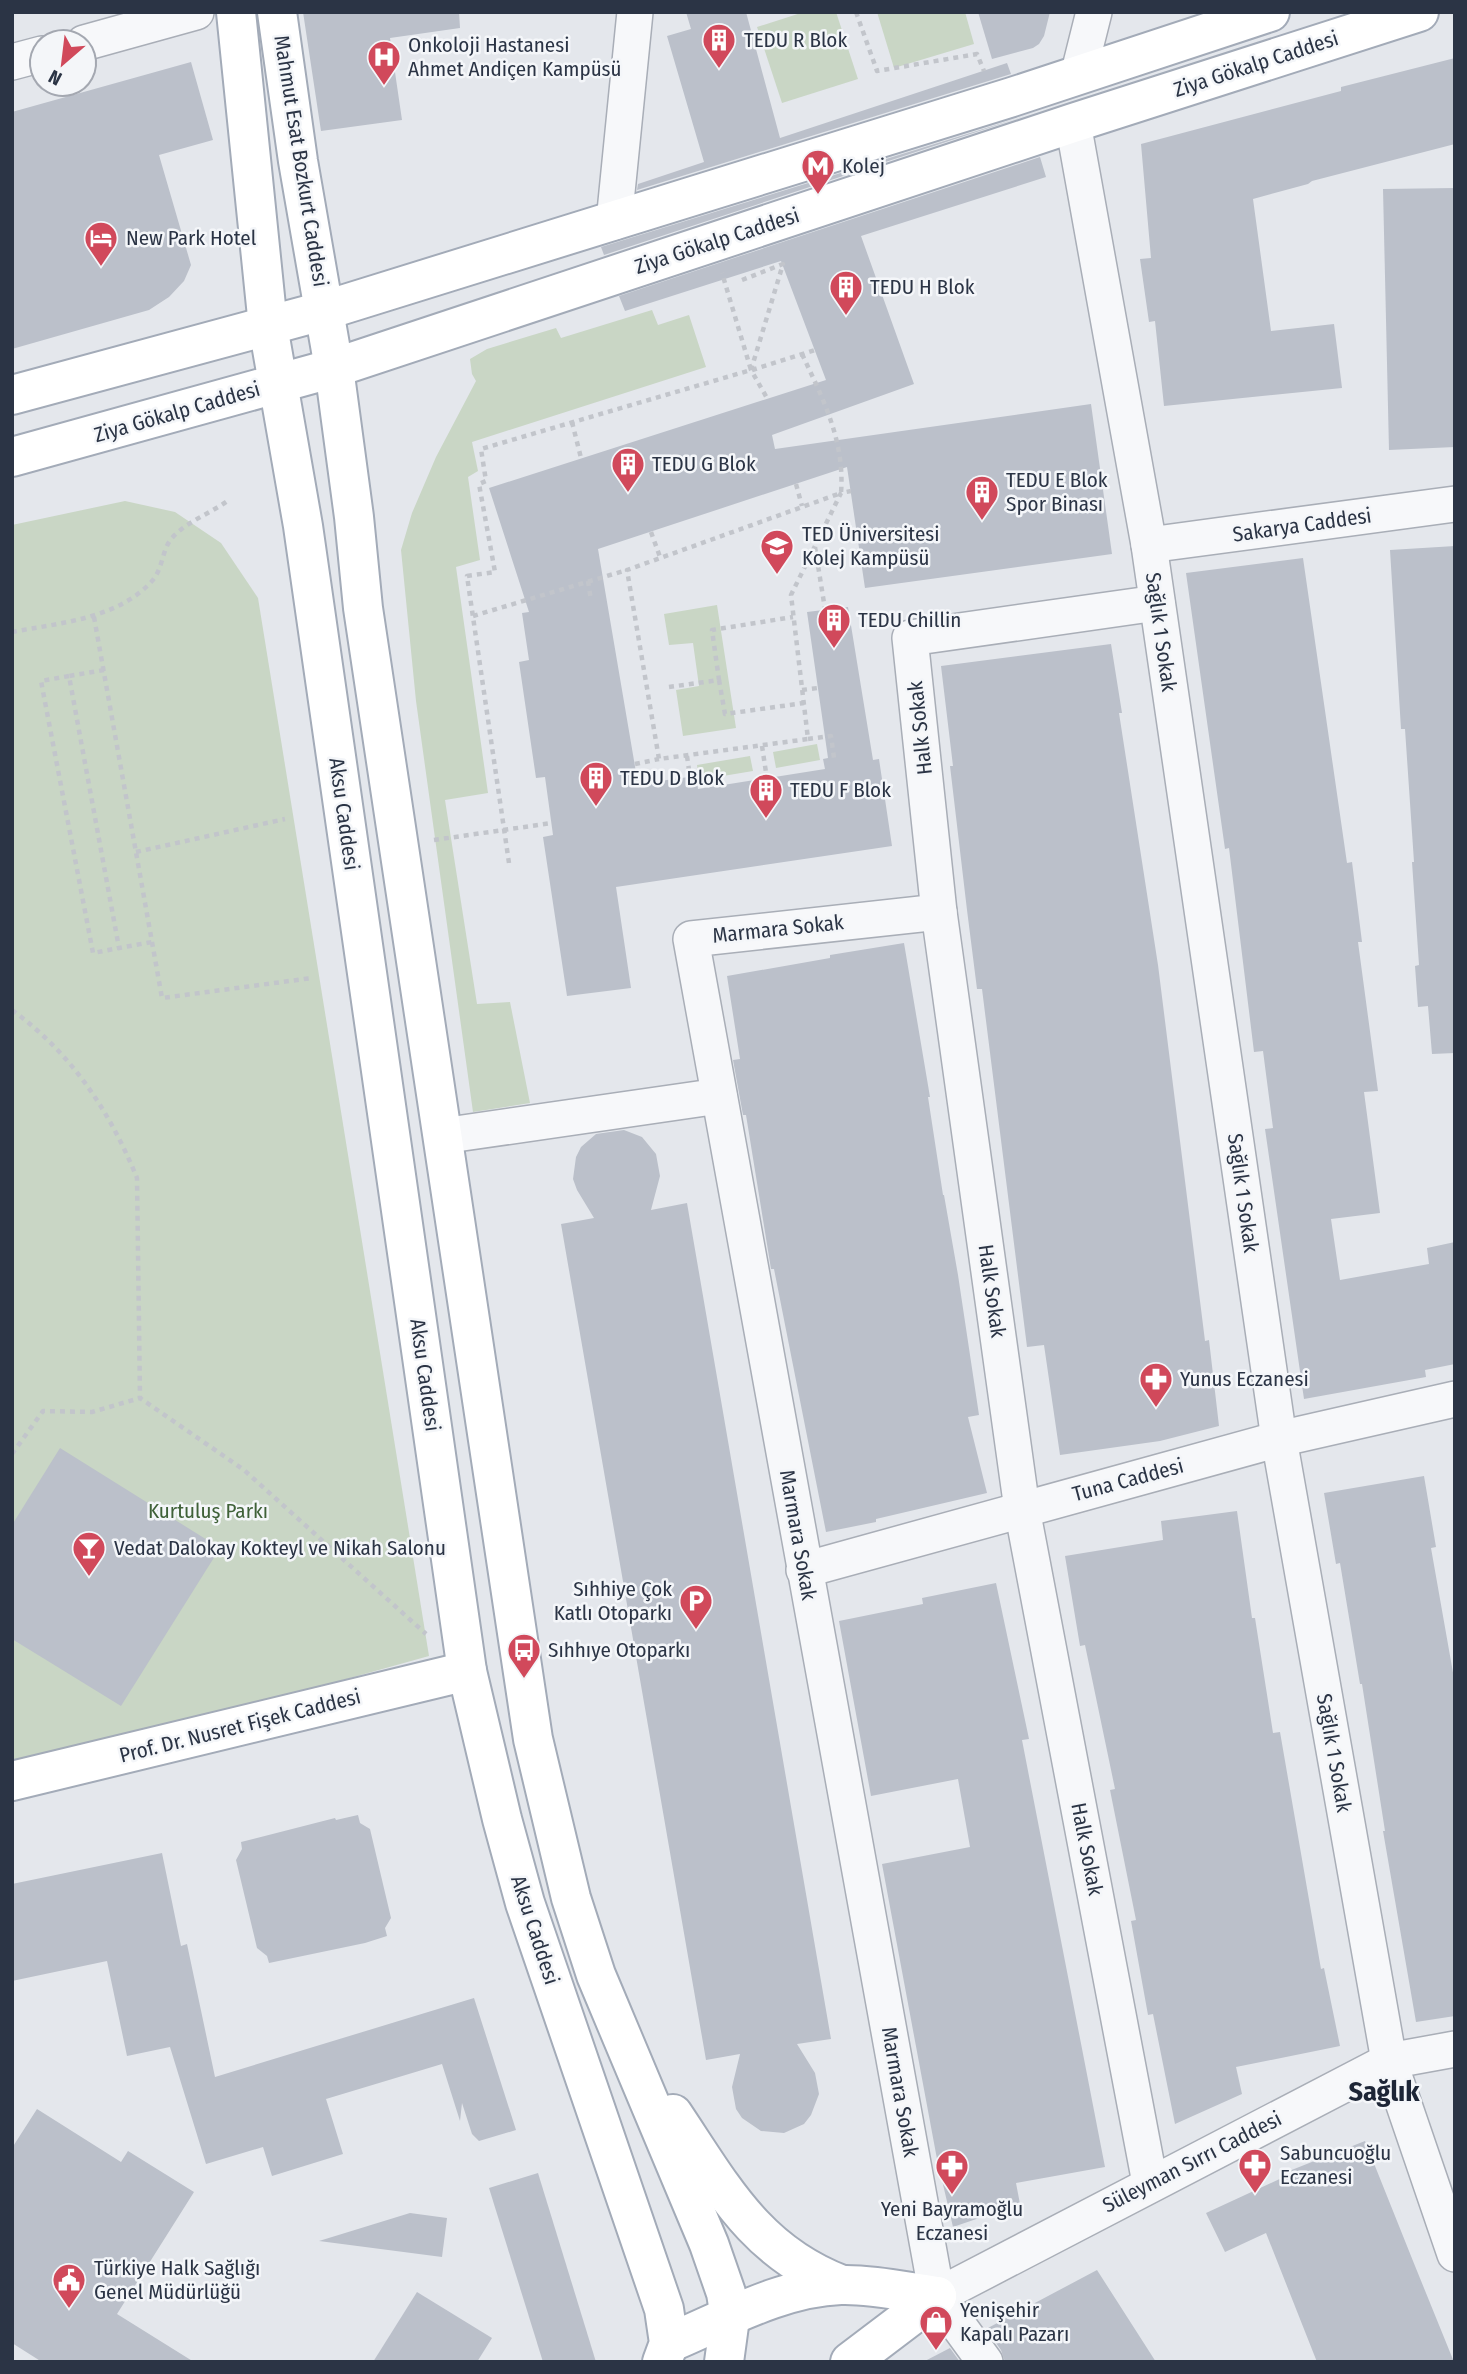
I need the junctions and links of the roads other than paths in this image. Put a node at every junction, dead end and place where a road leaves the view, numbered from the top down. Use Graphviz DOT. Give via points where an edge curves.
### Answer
graph roads {
  1 [pos="196,12"];
  2 [pos="236,12"];
  3 [pos="278,12"];
  4 [pos="635,12"];
  5 [pos="1094,12"];
  6 [pos="1269,12"];
  7 [pos="1419,12"];
  8 [pos="98,39"];
  9 [pos="1077,76"];
  10 [pos="1073,123"];
  11 [pos="614,222"];
  12 [pos="326,310"];
  13 [pos="268,326"];
  14 [pos="334,368"];
  15 [pos="277,384"];
  16 [pos="12,395"];
  17 [pos="12,457"];
  18 [pos="1455,505"];
  19 [pos="1149,545"];
  20 [pos="1157,603"];
  21 [pos="939,912"];
  22 [pos="719,1096"];
  23 [pos="442,1136"];
  24 [pos="1455,1399"];
  25 [pos="1279,1438"];
  26 [pos="1022,1509"];
  27 [pos="804,1570"];
  28 [pos="467,1671"];
  29 [pos="12,1781"];
  30 [pos="624,2039"];
  31 [pos="1455,2049"];
  32 [pos="1388,2061"];
  33 [pos="1150,2183"];
  34 [pos="1455,2254"];
  35 [pos="842,2285"];
  36 [pos="937,2296"];
  37 [pos="730,2318"];
  38 [pos="666,2352"];
  39 [pos="724,2362"];
  40 [pos="850,2362"];
  41 [pos="985,2362"];
  1 -- 8 [label="street"];
  2 -- 13 [label="main road, Mahmut Esat Bozkurt Caddesi"];
  3 -- 12 [label="main road, Mahmut Esat Bozkurt Caddesi" via="298,161"];
  4 -- 11 [label="street"];
  5 -- 9 [label="street"];
  6 -- 9 [label="main road"];
  7 -- 10 [label="main road, Ziya Gökalp Caddesi"];
  9 -- 11 [label="main road"];
  10 -- 14 [label="main road, Ziya Gökalp Caddesi"];
  10 -- 19 [label="street, Sağlık 1 Sokak"];
  11 -- 12 [label="main road"];
  12 -- 13 [label="main road"];
  12 -- 14 [label="main road, Mahmut Esat Bozkurt Caddesi"];
  13 -- 15 [label="main road, Mahmut Esat Bozkurt Caddesi"];
  13 -- 16 [label="main road"];
  14 -- 15 [label="main road, Ziya Gökalp Caddesi"];
  14 -- 23 [label="main road" via="363,608"];
  15 -- 17 [label="main road, Ziya Gökalp Caddesi"];
  15 -- 28 [label="main road, Aksu Caddesi" via="303,526"];
  18 -- 19 [label="street, Sakarya Caddesi"];
  19 -- 20 [label="street, Sağlık 1 Sokak"];
  20 -- 21 [label="street, Halk Sokak" via="910,638"];
  20 -- 25 [label="street, Sağlık 1 Sokak"];
  21 -- 22 [label="street, Marmara Sokak" via="691,939"];
  21 -- 26 [label="street, Halk Sokak"];
  22 -- 23 [label="street"];
  22 -- 27 [label="street, Marmara Sokak"];
  23 -- 30 [label="main road" via="533,1739 571,1898 596,1975"];
  24 -- 25 [label="street, Tuna Caddesi"];
  25 -- 26 [label="street, Tuna Caddesi"];
  25 -- 32 [label="street, Sağlık 1 Sokak"];
  26 -- 27 [label="street, Tuna Caddesi"];
  26 -- 33 [label="street, Halk Sokak"];
  27 -- 36 [label="street, Marmara Sokak"];
  28 -- 29 [label="main road, Prof. Dr. Nusret Fişek Caddesi"];
  28 -- 38 [label="main road, Aksu Caddesi" via="525,1903 664,2309"];
  30 -- 35 [label="main road" via="749,2221 791,2260"];
  30 -- 37 [label="main road" via="709,2244"];
  31 -- 32 [label="street, Süleyman Sırrı Caddesi"];
  32 -- 33 [label="street, Süleyman Sırrı Caddesi"];
  32 -- 34 [label="street, Sağlık 1 Sokak"];
  33 -- 36 [label="street, Süleyman Sırrı Caddesi"];
  35 -- 36 [label="main road"];
  35 -- 37 [label="main road" via="777,2297"];
  36 -- 40 [label="main road"];
  36 -- 41 [label="street, Marmara Sokak"];
  37 -- 38 [label="main road"];
  37 -- 39 [label="main road"];
}
